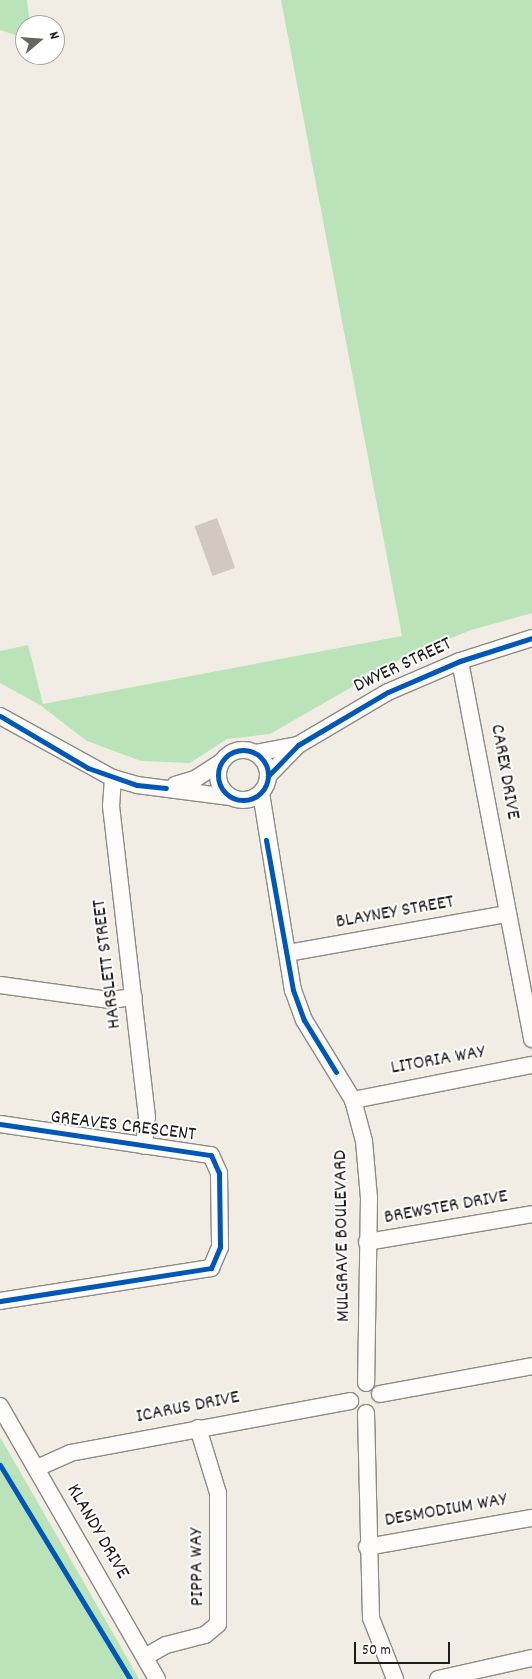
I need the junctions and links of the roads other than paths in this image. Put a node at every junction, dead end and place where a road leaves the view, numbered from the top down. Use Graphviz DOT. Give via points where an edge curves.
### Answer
graph roads {
  1 [pos="532,638"];
  2 [pos="460,661"];
  3 [pos="0,716"];
  4 [pos="298,745"];
  5 [pos="254,753"];
  6 [pos="221,762"];
  7 [pos="268,776"];
  8 [pos="113,778"];
  9 [pos="166,788"];
  10 [pos="261,792"];
  11 [pos="234,798"];
  12 [pos="266,840"];
  13 [pos="508,914"];
  14 [pos="288,953"];
  15 [pos="0,984"];
  16 [pos="134,997"];
  17 [pos="532,1038"];
  18 [pos="532,1065"];
  19 [pos="353,1100"];
  20 [pos="0,1124"];
  21 [pos="144,1146"];
  22 [pos="532,1214"];
  23 [pos="367,1242"];
  24 [pos="0,1301"];
  25 [pos="532,1366"];
  26 [pos="366,1382"];
  27 [pos="380,1394"];
  28 [pos="350,1401"];
  29 [pos="0,1406"];
  30 [pos="366,1413"];
  31 [pos="198,1428"];
  32 [pos="37,1468"];
  33 [pos="532,1518"];
  34 [pos="367,1547"];
  35 [pos="145,1657"];
  36 [pos="532,1658"];
  37 [pos="157,1679"];
  38 [pos="395,1679"];
  39 [pos="438,1679"];
  1 -- 2 [label="street, DWYER STREET"];
  2 -- 4 [label="street, DWYER STREET" via="388,692"];
  2 -- 13 [label="street, CAREX DRIVE"];
  3 -- 8 [label="street"];
  4 -- 5 [label="street, DWYER STREET"];
  4 -- 7 [label="street, DWYER STREET"];
  5 -- 6 [label="street" via="239,750"];
  5 -- 7 [label="street" via="265,763"];
  6 -- 9 [label="street" via="196,779"];
  6 -- 11 [label="street" via="218,781"];
  7 -- 10 [label="street"];
  8 -- 9 [label="street"];
  8 -- 16 [label="street, HARSLETT STREET" via="111,806"];
  9 -- 11 [label="street"];
  10 -- 11 [label="street" via="250,800"];
  10 -- 12 [label="street, MULGRAVE BOULEVARD"];
  11 -- 12 [label="street, MULGRAVE BOULEVARD"];
  12 -- 14 [label="street, MULGRAVE BOULEVARD"];
  13 -- 14 [label="street, BLAYNEY STREET"];
  13 -- 17 [label="street, CAREX DRIVE"];
  14 -- 19 [label="street, MULGRAVE BOULEVARD" via="293,990 304,1020"];
  15 -- 16 [label="street" via="110,1000"];
  16 -- 21 [label="street, HARSLETT STREET" via="147,1117"];
  18 -- 19 [label="street, LITORIA WAY"];
  19 -- 23 [label="street, MULGRAVE BOULEVARD" via="367,1166"];
  20 -- 21 [label="street, GREAVES CRESCENT"];
  21 -- 24 [label="street, GREAVES CRESCENT" via="197,1150 217,1163 220,1246 216,1264"];
  22 -- 23 [label="street, BREWSTER DRIVE"];
  23 -- 26 [label="street, MULGRAVE BOULEVARD"];
  25 -- 27 [label="street"];
  26 -- 27 [label="street"];
  26 -- 28 [label="street" via="353,1388"];
  27 -- 30 [label="street" via="377,1407"];
  28 -- 30 [label="street"];
  28 -- 31 [label="street, ICARUS DRIVE"];
  29 -- 32 [label="street, KLANDY DRIVE"];
  30 -- 34 [label="street"];
  31 -- 32 [label="street, ICARUS DRIVE" via="70,1453"];
  31 -- 35 [label="street, PIPPA WAY" via="218,1493 218,1624 205,1636 166,1644"];
  32 -- 35 [label="street, KLANDY DRIVE"];
  33 -- 34 [label="street, DESMODIUM WAY"];
  34 -- 38 [label="street" via="371,1618"];
  35 -- 37 [label="street, KLANDY DRIVE"];
  36 -- 39 [label="street"];
}
